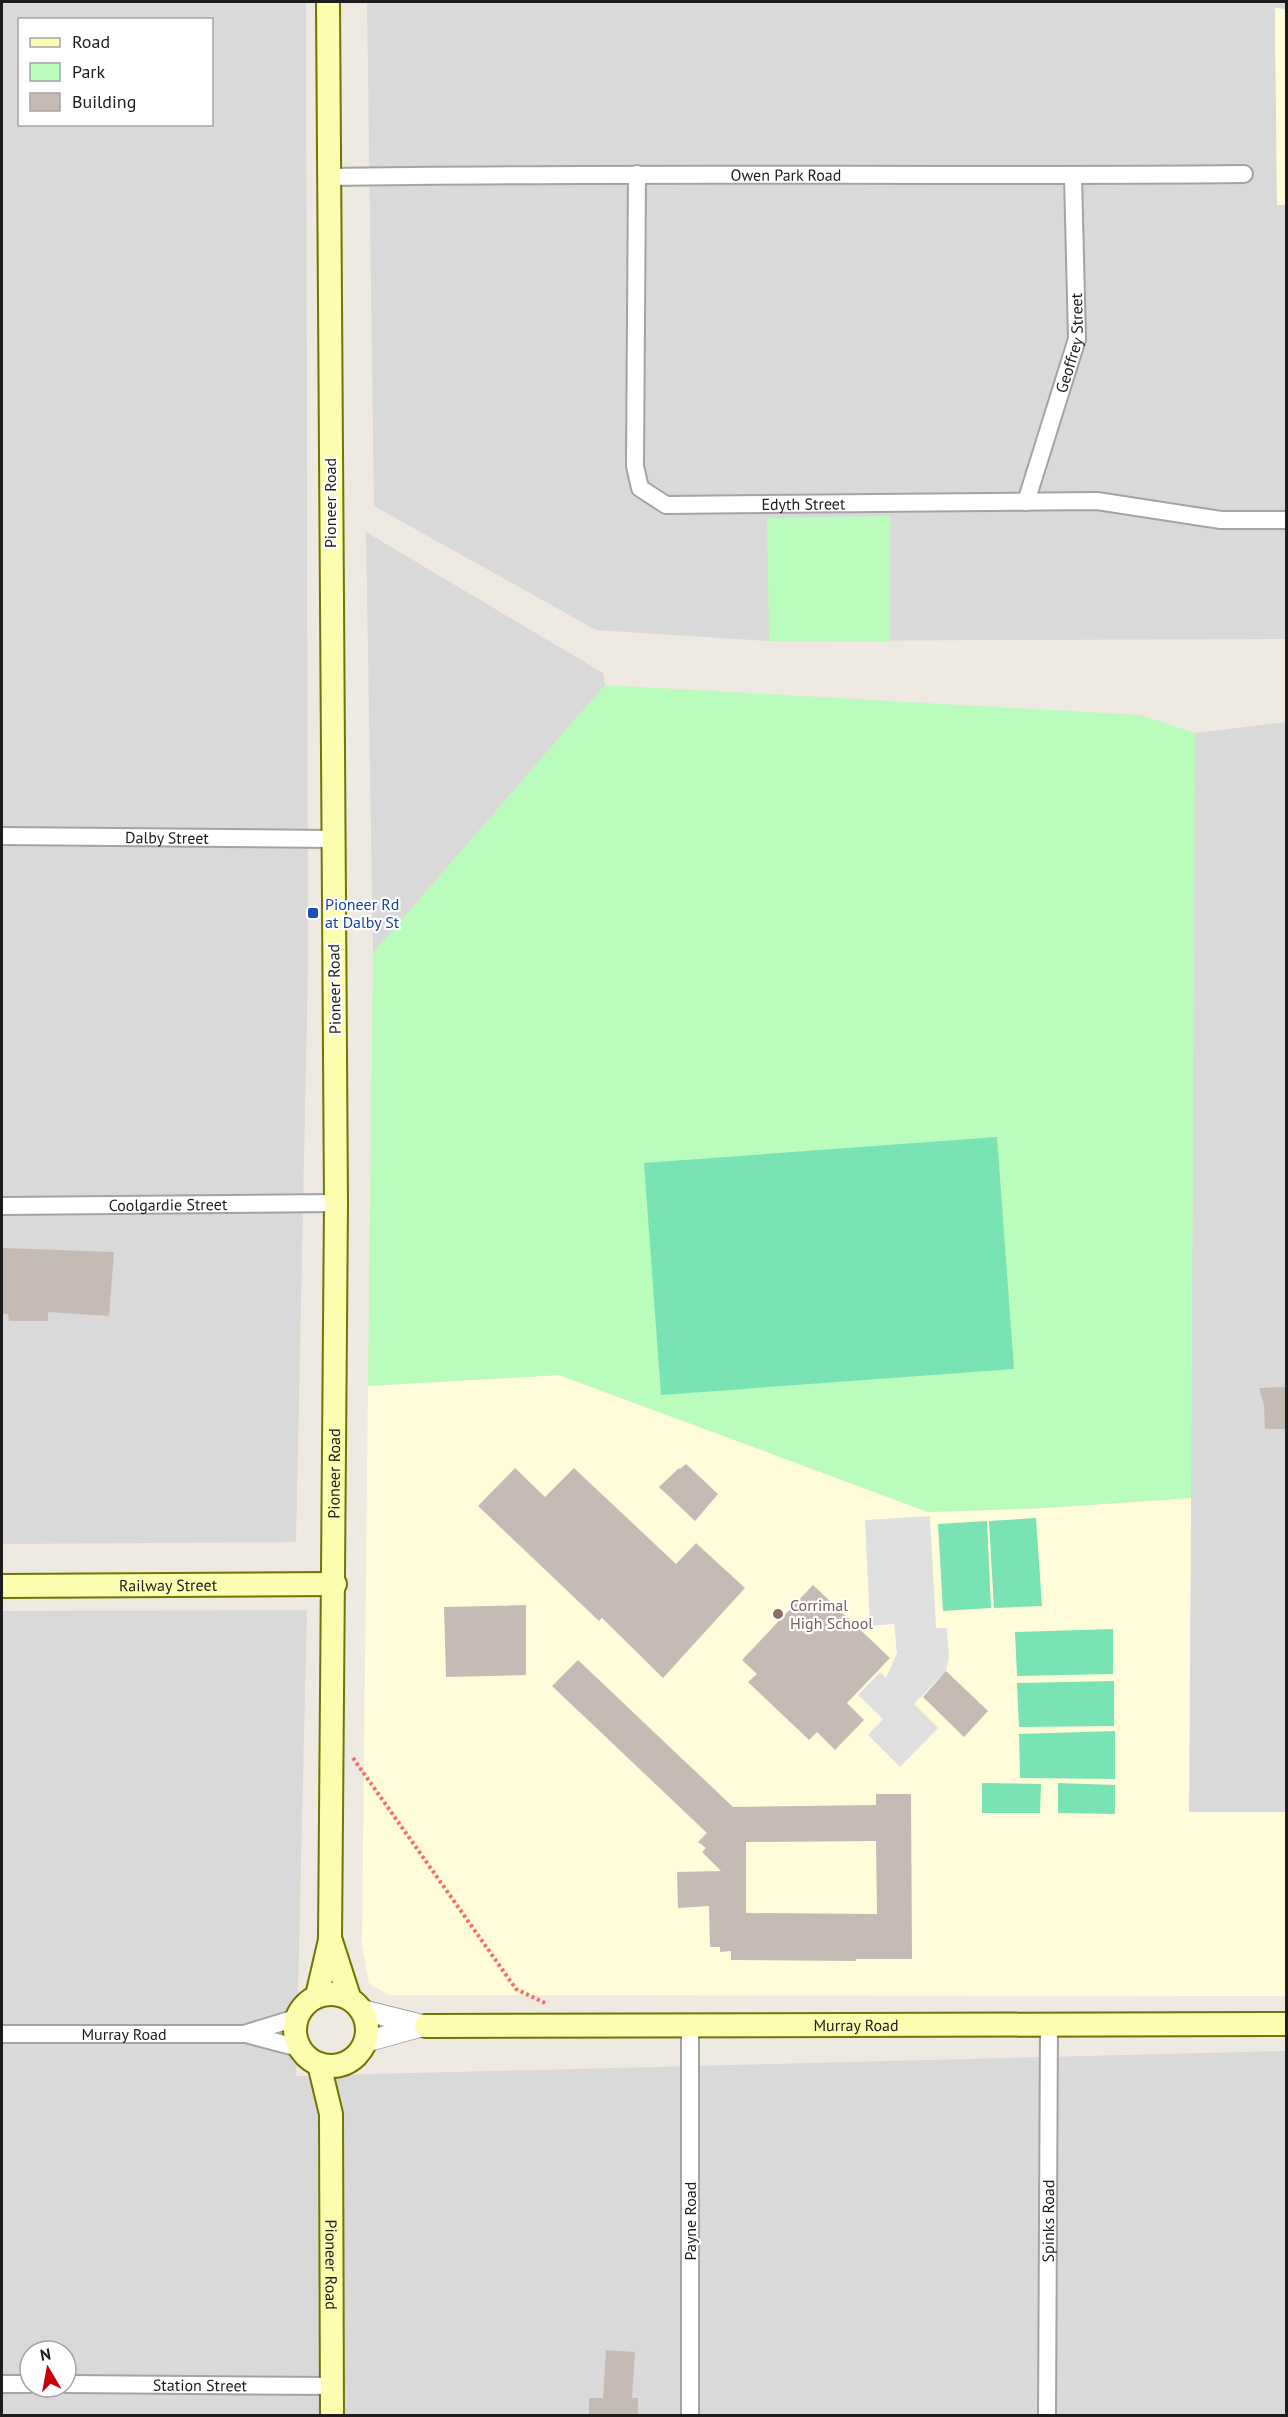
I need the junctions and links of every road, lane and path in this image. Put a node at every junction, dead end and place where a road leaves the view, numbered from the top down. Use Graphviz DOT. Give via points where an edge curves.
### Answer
graph roads {
  1 [pos="328,2"];
  2 [pos="637,174"];
  3 [pos="1244,174"];
  4 [pos="1072,176"];
  5 [pos="328,177"];
  6 [pos="1026,502"];
  7 [pos="1287,520"];
  8 [pos="2,836"];
  9 [pos="333,839"];
  10 [pos="336,1203"];
  11 [pos="2,1206"];
  12 [pos="335,1584"];
  13 [pos="2,1586"];
  14 [pos="333,1729"];
  15 [pos="330,1940"];
  16 [pos="318,1996"];
  17 [pos="356,2004"];
  18 [pos="552,2006"];
  19 [pos="296,2018"];
  20 [pos="1287,2024"];
  21 [pos="1049,2025"];
  22 [pos="426,2026"];
  23 [pos="690,2026"];
  24 [pos="2,2034"];
  25 [pos="246,2034"];
  26 [pos="365,2042"];
  27 [pos="299,2048"];
  28 [pos="349,2062"];
  29 [pos="319,2064"];
  30 [pos="331,2114"];
  31 [pos="2,2384"];
  32 [pos="18,2384"];
  33 [pos="78,2384"];
  34 [pos="332,2386"];
  35 [pos="332,2415"];
  36 [pos="690,2415"];
  37 [pos="1047,2415"];
  1 -- 5 [label="main road, Pioneer Road"];
  2 -- 4 [label="street, Owen Park Road"];
  2 -- 5 [label="street, Owen Park Road"];
  2 -- 6 [label="street, Edyth Street" via="635,466 640,488 666,505"];
  3 -- 4 [label="street, Owen Park Road"];
  4 -- 6 [label="street, Geoffrey Street" via="1077,339"];
  5 -- 9 [label="main road, Pioneer Road"];
  6 -- 7 [label="street, Edyth Street" via="1097,501 1221,520"];
  8 -- 9 [label="street, Dalby Street"];
  9 -- 10 [label="main road, Pioneer Road"];
  10 -- 11 [label="street, Coolgardie Street"];
  10 -- 12 [label="main road, Pioneer Road"];
  12 -- 13 [label="main road, Railway Street"];
  12 -- 14 [label="main road, Pioneer Road"];
  14 -- 15 [label="main road, Pioneer Road"];
  14 -- 18 [label="path" via="516,1989"];
  15 -- 16 [label="main road, Pioneer Road"];
  15 -- 17 [label="main road, Pioneer Road"];
  16 -- 17 [label="main road" via="333,1993"];
  16 -- 19 [label="main road" via="305,2004"];
  17 -- 22 [label="street, Murray Road"];
  17 -- 26 [label="main road" via="368,2024"];
  19 -- 25 [label="street, Murray Road"];
  19 -- 27 [label="main road" via="294,2032"];
  20 -- 21 [label="main road, Murray Road"];
  21 -- 23 [label="main road, Murray Road"];
  21 -- 37 [label="street, Spinks Road"];
  22 -- 23 [label="main road, Murray Road"];
  22 -- 26 [label="street, Murray Road"];
  23 -- 36 [label="street, Payne Road"];
  24 -- 25 [label="street, Murray Road"];
  25 -- 27 [label="street, Murray Road"];
  26 -- 28 [label="main road" via="361,2052"];
  27 -- 29 [label="main road"];
  28 -- 29 [label="main road" via="336,2066"];
  28 -- 30 [label="main road, Pioneer Road"];
  29 -- 30 [label="main road, Pioneer Road"];
  30 -- 34 [label="main road, Pioneer Road"];
  31 -- 32 [label="street"];
  33 -- 34 [label="street, Station Street"];
  34 -- 35 [label="main road, Pioneer Road"];
}
